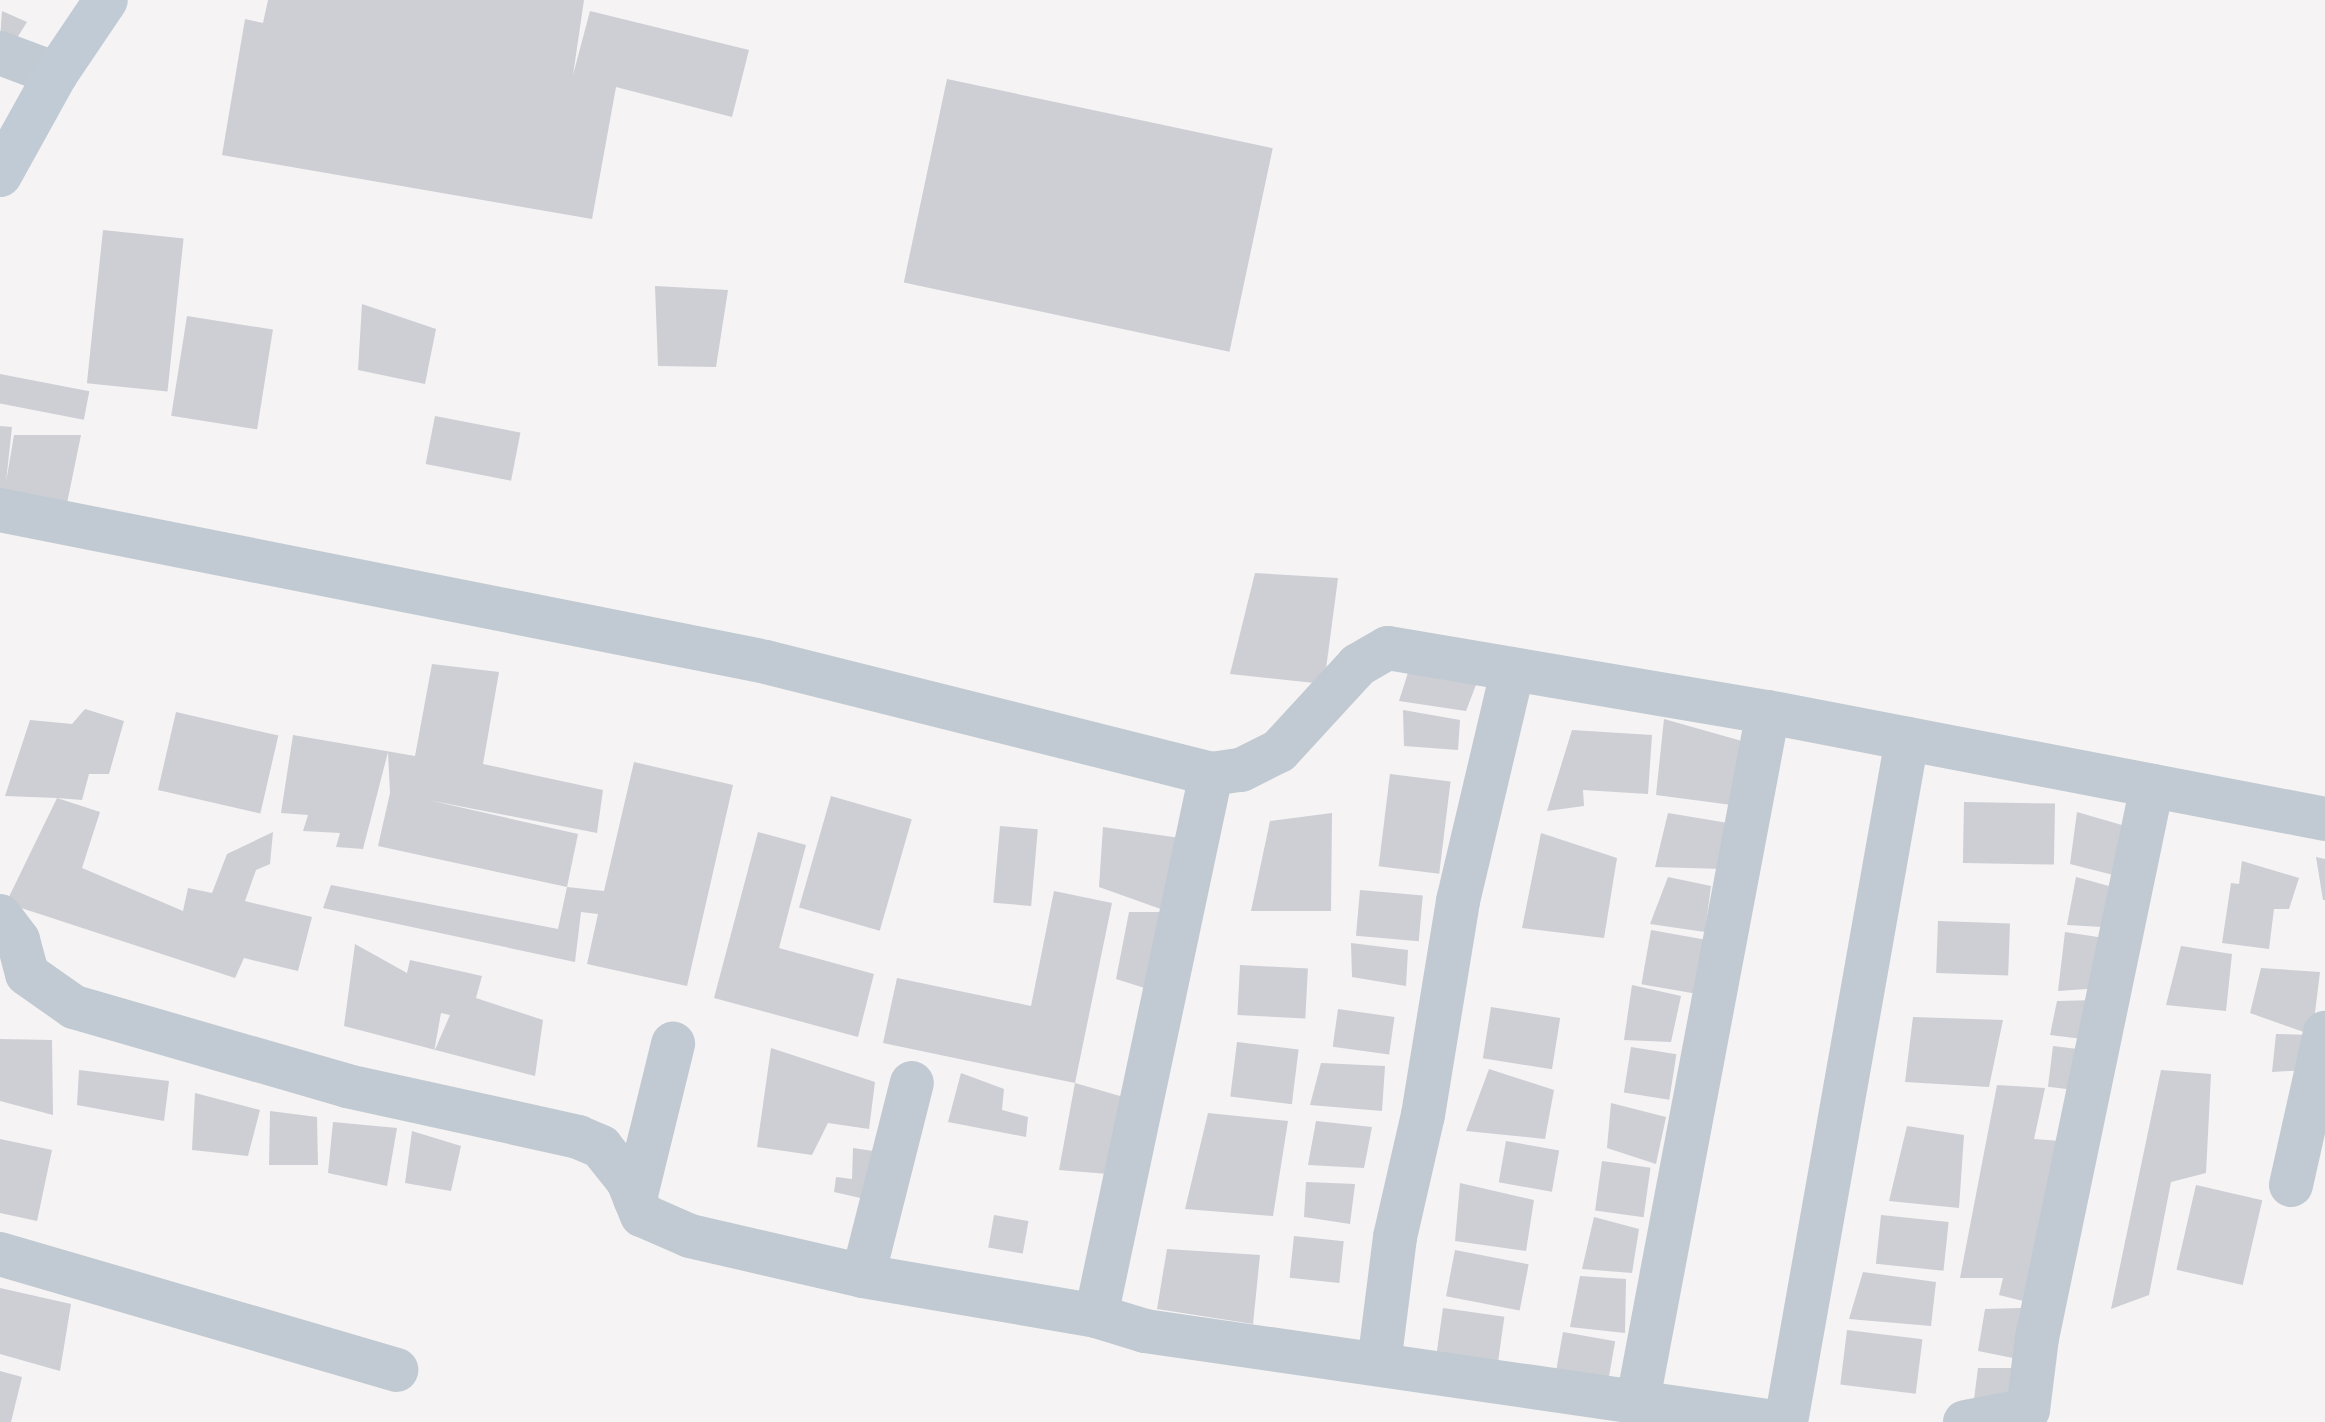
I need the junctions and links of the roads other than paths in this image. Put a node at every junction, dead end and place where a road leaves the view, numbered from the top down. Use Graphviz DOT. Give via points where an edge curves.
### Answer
graph roads {
  1 [pos="106,0"];
  2 [pos="0,53"];
  3 [pos="56,74"];
  4 [pos="0,175"];
  5 [pos="0,510"];
  6 [pos="1513,669"];
  7 [pos="1768,712"];
  8 [pos="1907,739"];
  9 [pos="1211,774"];
  10 [pos="2152,786"];
  11 [pos="2325,819"];
  12 [pos="0,916"];
  13 [pos="2325,1033"];
  14 [pos="673,1044"];
  15 [pos="912,1083"];
  16 [pos="2291,1185"];
  17 [pos="635,1199"];
  18 [pos="0,1254"];
  19 [pos="863,1276"];
  20 [pos="1096,1316"];
  21 [pos="1379,1364"];
  22 [pos="396,1370"];
  23 [pos="1638,1400"];
  24 [pos="1774,1422"];
  25 [pos="1786,1422"];
  26 [pos="1965,1422"];
  1 -- 3 [label="main road"];
  2 -- 3 [label="street"];
  3 -- 4 [label="main road"];
  5 -- 9 [label="street" via="766,662"];
  6 -- 7 [label="street"];
  6 -- 9 [label="street" via="1388,648 1358,665 1279,751 1241,770"];
  6 -- 21 [label="street" via="1493,772 1458,901 1423,1115 1395,1237"];
  7 -- 8 [label="street"];
  7 -- 23 [label="street"];
  8 -- 10 [label="street"];
  8 -- 25 [label="street"];
  9 -- 20 [label="street"];
  10 -- 11 [label="street"];
  10 -- 26 [label="street" via="2037,1338 2028,1410"];
  12 -- 17 [label="street" via="18,940 27,974 74,1007 347,1086 578,1137 601,1147"];
  13 -- 16 [label="street"];
  14 -- 17 [label="street"];
  15 -- 19 [label="street"];
  17 -- 19 [label="street" via="654,1224"];
  18 -- 22 [label="street"];
  19 -- 20 [label="street"];
  20 -- 21 [label="street" via="1145,1331"];
  21 -- 23 [label="street"];
  23 -- 24 [label="street"];
}
